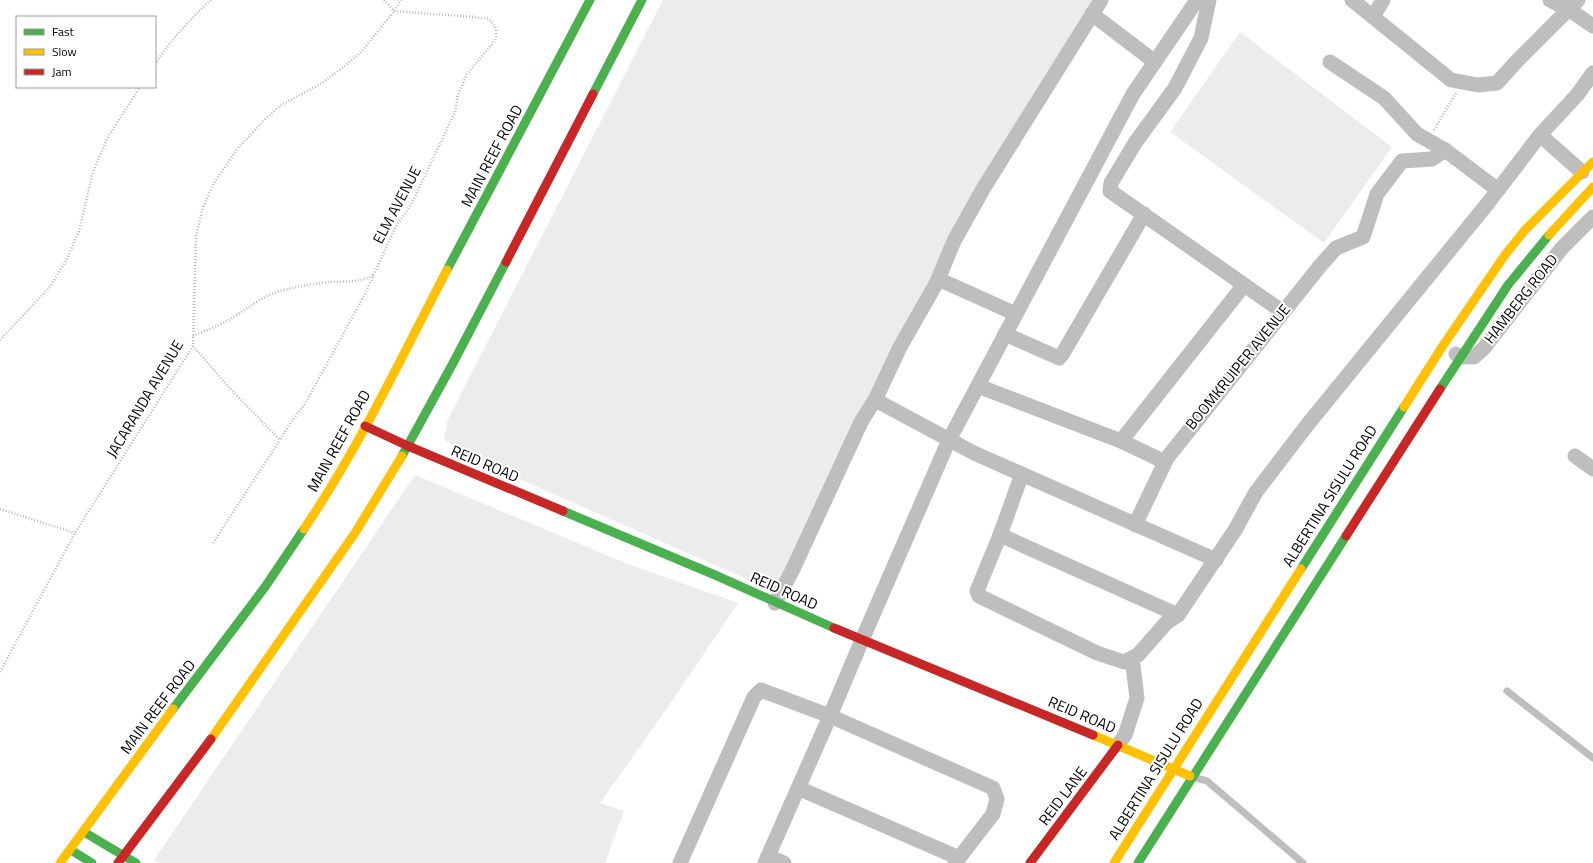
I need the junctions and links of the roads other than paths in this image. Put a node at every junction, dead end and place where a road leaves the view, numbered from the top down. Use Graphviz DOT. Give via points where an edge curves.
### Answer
graph roads {
  1 [pos="590,0"];
  2 [pos="642,0"];
  3 [pos="1101,0"];
  4 [pos="1197,0"];
  5 [pos="1209,0"];
  6 [pos="1352,0"];
  7 [pos="1383,0"];
  8 [pos="1541,0"];
  9 [pos="1550,0"];
  10 [pos="1570,7"];
  11 [pos="1092,14"];
  12 [pos="1373,16"];
  13 [pos="1593,26"];
  14 [pos="1155,62"];
  15 [pos="1330,62"];
  16 [pos="1593,73"];
  17 [pos="1540,135"];
  18 [pos="1445,150"];
  19 [pos="1593,162"];
  20 [pos="1582,172"];
  21 [pos="1593,187"];
  22 [pos="1498,190"];
  23 [pos="1144,214"];
  24 [pos="1593,217"];
  25 [pos="938,279"];
  26 [pos="1244,285"];
  27 [pos="1283,312"];
  28 [pos="1016,314"];
  29 [pos="1006,334"];
  30 [pos="1442,347"];
  31 [pos="1460,357"];
  32 [pos="978,386"];
  33 [pos="878,402"];
  34 [pos="365,426"];
  35 [pos="949,440"];
  36 [pos="1121,441"];
  37 [pos="408,446"];
  38 [pos="1575,456"];
  39 [pos="1165,462"];
  40 [pos="1592,467"];
  41 [pos="1022,474"];
  42 [pos="1135,525"];
  43 [pos="1000,535"];
  44 [pos="1216,560"];
  45 [pos="775,603"];
  46 [pos="1178,615"];
  47 [pos="862,640"];
  48 [pos="1132,658"];
  49 [pos="1507,691"];
  50 [pos="830,716"];
  51 [pos="1118,745"];
  52 [pos="1593,758"];
  53 [pos="1173,768"];
  54 [pos="1193,777"];
  55 [pos="798,788"];
  56 [pos="84,832"];
  57 [pos="71,850"];
  58 [pos="124,855"];
  59 [pos="766,859"];
  60 [pos="957,860"];
  61 [pos="60,863"];
  62 [pos="92,863"];
  63 [pos="118,863"];
  64 [pos="136,863"];
  65 [pos="680,863"];
  66 [pos="784,863"];
  67 [pos="1030,863"];
  68 [pos="1114,863"];
  69 [pos="1138,863"];
  70 [pos="1303,863"];
  1 -- 34 [label="main road, MAIN REEF ROAD"];
  2 -- 37 [label="main road"];
  3 -- 11 [label="street"];
  4 -- 14 [label="street"];
  5 -- 23 [label="street" via="1201,38 1175,88 1134,143 1111,183 1110,191"];
  6 -- 12 [label="street"];
  7 -- 12 [label="street"];
  8 -- 10 [label="street"];
  9 -- 10 [label="street"];
  10 -- 12 [label="street" via="1497,83 1478,85 1451,80"];
  10 -- 13 [label="street"];
  11 -- 14 [label="street"];
  11 -- 25 [label="street" via="983,190 954,241"];
  14 -- 28 [label="street" via="1133,94"];
  15 -- 18 [label="street" via="1384,98 1417,134"];
  16 -- 17 [label="street" via="1577,95"];
  17 -- 20 [label="street"];
  17 -- 22 [label="street"];
  18 -- 22 [label="street"];
  18 -- 27 [label="street" via="1432,159 1402,161 1377,194 1363,237 1336,248"];
  19 -- 20 [label="main road, ALBERTINA SISULU ROAD"];
  20 -- 30 [label="main road, ALBERTINA SISULU ROAD" via="1514,243"];
  21 -- 31 [label="main road" via="1554,228 1508,285"];
  22 -- 44 [label="street" via="1260,486"];
  23 -- 26 [label="street"];
  23 -- 29 [label="street" via="1059,358"];
  24 -- 31 [label="street, HAMBERG ROAD" via="1561,249 1484,348 1474,357"];
  25 -- 28 [label="street"];
  25 -- 45 [label="street" via="861,422"];
  26 -- 27 [label="street"];
  26 -- 36 [label="street"];
  27 -- 39 [label="street"];
  28 -- 29 [label="street"];
  29 -- 32 [label="street"];
  30 -- 31 [label="street"];
  30 -- 53 [label="main road, ALBERTINA SISULU ROAD"];
  31 -- 54 [label="main road"];
  32 -- 35 [label="street"];
  32 -- 36 [label="street"];
  33 -- 35 [label="street"];
  34 -- 37 [label="main road, REID ROAD"];
  34 -- 56 [label="main road, MAIN REEF ROAD" via="319,507 265,587"];
  35 -- 41 [label="street"];
  35 -- 47 [label="street"];
  36 -- 39 [label="street"];
  37 -- 45 [label="main road, REID ROAD" via="715,575"];
  37 -- 58 [label="main road" via="355,533 286,636"];
  38 -- 40 [label="street"];
  39 -- 42 [label="street"];
  41 -- 42 [label="street"];
  41 -- 43 [label="street"];
  42 -- 44 [label="street"];
  43 -- 46 [label="street"];
  43 -- 48 [label="street" via="977,591 979,596 1097,653 1124,662"];
  44 -- 46 [label="street"];
  45 -- 47 [label="main road, REID ROAD"];
  46 -- 48 [label="street" via="1166,623 1138,655"];
  47 -- 50 [label="street"];
  47 -- 51 [label="main road, REID ROAD"];
  48 -- 51 [label="street" via="1137,698 1125,735"];
  49 -- 52 [label="lane"];
  50 -- 55 [label="street"];
  50 -- 60 [label="street" via="993,788 997,799 993,814"];
  50 -- 65 [label="street" via="761,690 754,697"];
  51 -- 53 [label="main road, REID ROAD"];
  51 -- 67 [label="main road, REID LANE"];
  53 -- 54 [label="main road, REID ROAD"];
  53 -- 68 [label="main road, ALBERTINA SISULU ROAD"];
  54 -- 69 [label="main road"];
  54 -- 70 [label="lane" via="1207,781"];
  55 -- 59 [label="street"];
  55 -- 60 [label="street"];
  56 -- 57 [label="main road, MAIN REEF ROAD"];
  56 -- 58 [label="main road"];
  57 -- 61 [label="main road, MAIN REEF ROAD"];
  57 -- 62 [label="main road"];
  58 -- 63 [label="main road"];
  58 -- 64 [label="main road"];
  59 -- 66 [label="street"];
}
